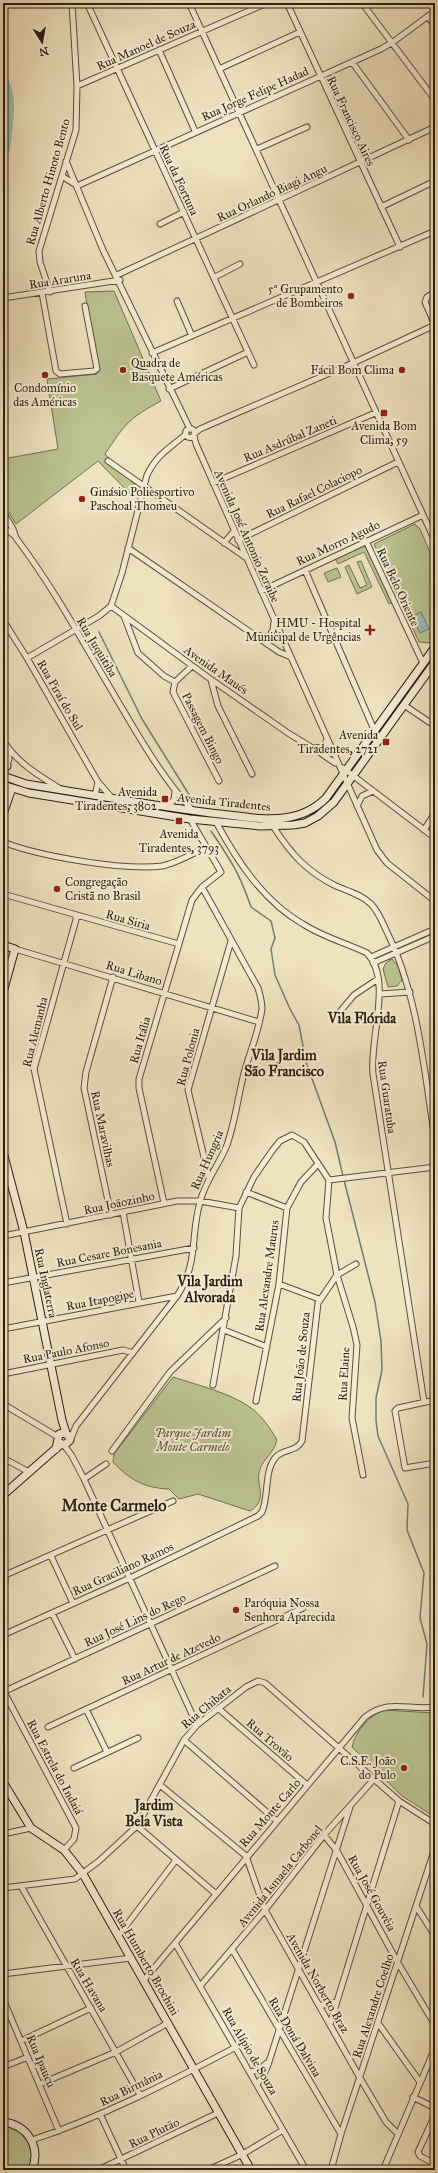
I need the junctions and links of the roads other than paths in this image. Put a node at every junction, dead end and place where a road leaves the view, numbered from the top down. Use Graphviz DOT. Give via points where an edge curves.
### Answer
graph roads {
  1 [pos="72,3"];
  2 [pos="87,3"];
  3 [pos="189,3"];
  4 [pos="268,3"];
  5 [pos="286,3"];
  6 [pos="362,3"];
  7 [pos="435,11"];
  8 [pos="428,16"];
  9 [pos="435,27"];
  10 [pos="201,31"];
  11 [pos="300,32"];
  12 [pos="393,42"];
  13 [pos="159,50"];
  14 [pos="352,62"];
  15 [pos="118,69"];
  16 [pos="219,70"];
  17 [pos="319,76"];
  18 [pos="77,86"];
  19 [pos="435,100"];
  20 [pos="239,111"];
  21 [pos="307,127"];
  22 [pos="435,127"];
  23 [pos="195,131"];
  24 [pos="409,140"];
  25 [pos="155,150"];
  26 [pos="257,150"];
  27 [pos="66,160"];
  28 [pos="360,163"];
  29 [pos="62,176"];
  30 [pos="435,181"];
  31 [pos="77,186"];
  32 [pos="279,200"];
  33 [pos="381,207"];
  34 [pos="184,212"];
  35 [pos="160,224"];
  36 [pos="435,232"];
  37 [pos="196,239"];
  38 [pos="400,247"];
  39 [pos="240,264"];
  40 [pos="214,277"];
  41 [pos="118,278"];
  42 [pos="316,283"];
  43 [pos="50,292"];
  44 [pos="435,292"];
  45 [pos="42,293"];
  46 [pos="3,298"];
  47 [pos="177,301"];
  48 [pos="85,306"];
  49 [pos="233,319"];
  50 [pos="435,325"];
  51 [pos="192,336"];
  52 [pos="248,352"];
  53 [pos="152,353"];
  54 [pos="353,363"];
  55 [pos="254,365"];
  56 [pos="169,389"];
  57 [pos="375,413"];
  58 [pos="190,433"];
  59 [pos="108,461"];
  60 [pos="398,462"];
  61 [pos="213,483"];
  62 [pos="145,485"];
  63 [pos="3,512"];
  64 [pos="423,515"];
  65 [pos="3,527"];
  66 [pos="234,530"];
  67 [pos="15,536"];
  68 [pos="238,540"];
  69 [pos="366,541"];
  70 [pos="435,541"];
  71 [pos="224,543"];
  72 [pos="128,548"];
  73 [pos="246,557"];
  74 [pos="305,570"];
  75 [pos="261,591"];
  76 [pos="111,606"];
  77 [pos="124,616"];
  78 [pos="3,620"];
  79 [pos="274,621"];
  80 [pos="76,630"];
  81 [pos="252,632"];
  82 [pos="435,647"];
  83 [pos="291,657"];
  84 [pos="28,658"];
  85 [pos="423,663"];
  86 [pos="434,665"];
  87 [pos="192,666"];
  88 [pos="211,680"];
  89 [pos="175,682"];
  90 [pos="404,705"];
  91 [pos="435,726"];
  92 [pos="375,729"];
  93 [pos="326,735"];
  94 [pos="3,740"];
  95 [pos="310,747"];
  96 [pos="8,749"];
  97 [pos="319,752"];
  98 [pos="334,754"];
  99 [pos="5,767"];
  100 [pos="341,769"];
  101 [pos="252,774"];
  102 [pos="3,776"];
  103 [pos="353,776"];
  104 [pos="219,781"];
  105 [pos="98,782"];
  106 [pos="3,785"];
  107 [pos="347,785"];
  108 [pos="12,788"];
  109 [pos="61,790"];
  110 [pos="175,791"];
  111 [pos="373,791"];
  112 [pos="95,796"];
  113 [pos="112,799"];
  114 [pos="166,806"];
  115 [pos="357,806"];
  116 [pos="192,810"];
  117 [pos="435,813"];
  118 [pos="3,814"];
  119 [pos="190,819"];
  120 [pos="216,822"];
  121 [pos="273,826"];
  122 [pos="424,830"];
  123 [pos="435,838"];
  124 [pos="3,842"];
  125 [pos="206,847"];
  126 [pos="202,888"];
  127 [pos="3,894"];
  128 [pos="435,901"];
  129 [pos="78,916"];
  130 [pos="435,928"];
  131 [pos="435,936"];
  132 [pos="231,941"];
  133 [pos="179,944"];
  134 [pos="3,945"];
  135 [pos="16,949"];
  136 [pos="396,949"];
  137 [pos="371,957"];
  138 [pos="64,962"];
  139 [pos="373,963"];
  140 [pos="113,977"];
  141 [pos="378,979"];
  142 [pos="3,992"];
  143 [pos="410,992"];
  144 [pos="164,993"];
  145 [pos="380,994"];
  146 [pos="212,1008"];
  147 [pos="338,1014"];
  148 [pos="259,1022"];
  149 [pos="435,1140"];
  150 [pos="3,1152"];
  151 [pos="318,1164"];
  152 [pos="435,1167"];
  153 [pos="389,1174"];
  154 [pos="209,1178"];
  155 [pos="329,1180"];
  156 [pos="246,1192"];
  157 [pos="200,1201"];
  158 [pos="164,1204"];
  159 [pos="239,1208"];
  160 [pos="287,1208"];
  161 [pos="123,1212"];
  162 [pos="111,1215"];
  163 [pos="67,1224"];
  164 [pos="24,1232"];
  165 [pos="3,1236"];
  166 [pos="194,1248"];
  167 [pos="131,1260"];
  168 [pos="356,1264"];
  169 [pos="337,1275"];
  170 [pos="33,1277"];
  171 [pos="3,1283"];
  172 [pos="279,1284"];
  173 [pos="177,1296"];
  174 [pos="319,1299"];
  175 [pos="138,1302"];
  176 [pos="226,1317"];
  177 [pos="43,1321"];
  178 [pos="3,1329"];
  179 [pos="224,1330"];
  180 [pos="267,1347"];
  181 [pos="133,1353"];
  182 [pos="51,1364"];
  183 [pos="3,1374"];
  184 [pos="213,1385"];
  185 [pos="435,1400"];
  186 [pos="256,1401"];
  187 [pos="424,1402"];
  188 [pos="3,1404"];
  189 [pos="76,1426"];
  190 [pos="62,1439"];
  191 [pos="112,1451"];
  192 [pos="3,1458"];
  193 [pos="435,1463"];
  194 [pos="106,1464"];
  195 [pos="28,1472"];
  196 [pos="363,1475"];
  197 [pos="84,1479"];
  198 [pos="3,1495"];
  199 [pos="173,1501"];
  200 [pos="252,1519"];
  201 [pos="107,1530"];
  202 [pos="51,1556"];
  203 [pos="275,1566"];
  204 [pos="4,1576"];
  205 [pos="130,1578"];
  206 [pos="73,1603"];
  207 [pos="4,1604"];
  208 [pos="302,1608"];
  209 [pos="52,1613"];
  210 [pos="152,1624"];
  211 [pos="3,1635"];
  212 [pos="75,1659"];
  213 [pos="172,1670"];
  214 [pos="3,1692"];
  215 [pos="435,1707"];
  216 [pos="86,1709"];
  217 [pos="219,1709"];
  218 [pos="197,1725"];
  219 [pos="48,1727"];
  220 [pos="138,1738"];
  221 [pos="184,1740"];
  222 [pos="340,1747"];
  223 [pos="107,1752"];
  224 [pos="74,1768"];
  225 [pos="374,1779"];
  226 [pos="160,1785"];
  227 [pos="307,1785"];
  228 [pos="4,1786"];
  229 [pos="399,1801"];
  230 [pos="350,1807"];
  231 [pos="277,1821"];
  232 [pos="435,1824"];
  233 [pos="137,1826"];
  234 [pos="31,1828"];
  235 [pos="3,1834"];
  236 [pos="324,1835"];
  237 [pos="435,1848"];
  238 [pos="64,1850"];
  239 [pos="337,1851"];
  240 [pos="246,1856"];
  241 [pos="176,1860"];
  242 [pos="83,1874"];
  243 [pos="21,1886"];
  244 [pos="3,1888"];
  245 [pos="216,1894"];
  246 [pos="368,1905"];
  247 [pos="416,1906"];
  248 [pos="265,1910"];
  249 [pos="119,1935"];
  250 [pos="435,1936"];
  251 [pos="175,1943"];
  252 [pos="232,1949"];
  253 [pos="131,1958"];
  254 [pos="398,1963"];
  255 [pos="66,1967"];
  256 [pos="298,1970"];
  257 [pos="3,1974"];
  258 [pos="144,1980"];
  259 [pos="201,1985"];
  260 [pos="3,1999"];
  261 [pos="337,2001"];
  262 [pos="319,2005"];
  263 [pos="91,2008"];
  264 [pos="168,2023"];
  265 [pos="378,2023"];
  266 [pos="330,2024"];
  267 [pos="435,2025"];
  268 [pos="279,2030"];
  269 [pos="21,2041"];
  270 [pos="236,2047"];
  271 [pos="435,2048"];
  272 [pos="116,2052"];
  273 [pos="28,2057"];
  274 [pos="269,2061"];
  275 [pos="3,2067"];
  276 [pos="194,2069"];
  277 [pos="250,2072"];
  278 [pos="360,2078"];
  279 [pos="420,2082"];
  280 [pos="40,2084"];
  281 [pos="257,2084"];
  282 [pos="140,2095"];
  283 [pos="413,2098"];
  284 [pos="435,2108"];
  285 [pos="218,2113"];
  286 [pos="100,2114"];
  287 [pos="435,2115"];
  288 [pos="3,2122"];
  289 [pos="283,2130"];
  290 [pos="59,2131"];
  291 [pos="397,2133"];
  292 [pos="341,2134"];
  293 [pos="32,2140"];
  294 [pos="243,2154"];
  295 [pos="121,2160"];
  296 [pos="435,2164"];
  297 [pos="32,2170"];
  298 [pos="98,2170"];
  299 [pos="126,2170"];
  300 [pos="208,2170"];
  301 [pos="251,2170"];
  302 [pos="306,2170"];
  303 [pos="332,2170"];
  304 [pos="383,2170"];
  1 -- 18 [label="street, Rua Alberto Hinoto Bento"];
  2 -- 15 [label="street, Rua da Fortuna"];
  3 -- 10 [label="street"];
  4 -- 10 [label="street, Rua Manoel de Souza"];
  5 -- 11 [label="street, Rua Francisco Aires"];
  6 -- 12 [label="street"];
  7 -- 8 [label="street, Rua Jorge Felipe Hadad"];
  8 -- 9 [label="street"];
  8 -- 12 [label="street, Rua Jorge Felipe Hadad"];
  10 -- 13 [label="street, Rua Manoel de Souza"];
  10 -- 16 [label="street"];
  11 -- 16 [label="street"];
  11 -- 17 [label="street, Rua Francisco Aires"];
  12 -- 14 [label="street, Rua Jorge Felipe Hadad"];
  12 -- 19 [label="street"];
  13 -- 15 [label="street, Rua Manoel de Souza"];
  13 -- 23 [label="street"];
  14 -- 17 [label="street, Rua Jorge Felipe Hadad"];
  14 -- 24 [label="street"];
  15 -- 18 [label="street, Rua Manoel de Souza"];
  15 -- 25 [label="street, Rua da Fortuna"];
  16 -- 20 [label="street"];
  17 -- 20 [label="street, Rua Jorge Felipe Hadad"];
  17 -- 28 [label="street, Rua Francisco Aires"];
  18 -- 27 [label="street, Rua Alberto Hinoto Bento" via="76,130"];
  20 -- 23 [label="street, Rua Jorge Felipe Hadad"];
  20 -- 26 [label="street"];
  21 -- 26 [label="street"];
  22 -- 24 [label="street, Rua Orlando Biagi Angu"];
  23 -- 25 [label="street, Rua Jorge Felipe Hadad"];
  24 -- 28 [label="street, Rua Orlando Biagi Angu"];
  25 -- 31 [label="street, Rua Jorge Felipe Hadad"];
  25 -- 34 [label="street, Rua da Fortuna"];
  26 -- 32 [label="street"];
  27 -- 29 [label="street, Rua Alberto Hinoto Bento"];
  27 -- 31 [label="street, Avenida José Antonio Zeraibe"];
  28 -- 32 [label="street, Rua Orlando Biagi Angu"];
  28 -- 33 [label="street, Rua Francisco Aires"];
  29 -- 31 [label="street"];
  29 -- 43 [label="street, Rua Alberto Hinoto Bento" via="39,254"];
  30 -- 33 [label="street"];
  31 -- 41 [label="street, Avenida José Antonio Zeraibe" via="103,250"];
  32 -- 37 [label="street, Rua Orlando Biagi Angu"];
  32 -- 42 [label="street"];
  33 -- 38 [label="street, Rua Francisco Aires"];
  34 -- 35 [label="street"];
  34 -- 37 [label="street, Rua da Fortuna"];
  36 -- 38 [label="street"];
  37 -- 40 [label="street, Rua da Fortuna"];
  37 -- 41 [label="street, Rua Orlando Biagi Angu"];
  38 -- 42 [label="street"];
  39 -- 40 [label="street"];
  40 -- 49 [label="street, Rua da Fortuna"];
  41 -- 43 [label="street, Rua Araruna"];
  41 -- 53 [label="street, Avenida José Antonio Zeraibe"];
  42 -- 49 [label="street"];
  42 -- 54 [label="street"];
  43 -- 45 [label="street, Rua Araruna"];
  44 -- 50 [label="street" via="427,297 425,302"];
  45 -- 46 [label="street, Rua Araruna"];
  45 -- 48 [label="street" via="56,371 60,374 96,369"];
  47 -- 51 [label="street"];
  49 -- 51 [label="street"];
  49 -- 52 [label="street, Rua da Fortuna"];
  50 -- 54 [label="street"];
  51 -- 53 [label="street"];
  52 -- 55 [label="street, Rua da Fortuna"];
  52 -- 56 [label="street"];
  53 -- 56 [label="street, Avenida José Antonio Zeraibe"];
  54 -- 57 [label="street"];
  54 -- 58 [label="street"];
  56 -- 58 [label="street, Avenida José Antonio Zeraibe"];
  57 -- 60 [label="street"];
  57 -- 61 [label="street, Rua Asdrúbal Zaneti"];
  58 -- 61 [label="street, Avenida José Antonio Zeraibe"];
  58 -- 62 [label="street" via="161,453 154,462"];
  59 -- 62 [label="street"];
  60 -- 64 [label="street"];
  60 -- 68 [label="street, Rua Rafael Colaciopo"];
  61 -- 66 [label="street, Avenida José Antonio Zeraibe"];
  62 -- 71 [label="street"];
  62 -- 72 [label="street"];
  63 -- 67 [label="street, Rua Juquitiba"];
  64 -- 69 [label="street, Rua Morro Agudo"];
  64 -- 70 [label="street"];
  65 -- 67 [label="street"];
  66 -- 68 [label="street, Avenida José Antonio Zeraibe"];
  66 -- 71 [label="street"];
  67 -- 80 [label="street, Rua Juquitiba"];
  68 -- 73 [label="street, Avenida José Antonio Zeraibe"];
  69 -- 74 [label="street, Rua Morro Agudo"];
  69 -- 85 [label="street, Rua Belo Oriente"];
  71 -- 73 [label="street"];
  72 -- 76 [label="street"];
  72 -- 81 [label="street"];
  73 -- 75 [label="street, Avenida José Antonio Zeraibe"];
  74 -- 75 [label="street, Rua Morro Agudo"];
  74 -- 92 [label="street"];
  75 -- 79 [label="street, Avenida José Antonio Zeraibe"];
  76 -- 77 [label="street, Avenida Maués"];
  76 -- 80 [label="street"];
  77 -- 87 [label="street, Avenida Maués"];
  77 -- 89 [label="street" via="138,653"];
  78 -- 84 [label="street, Rua Piraí do Sul"];
  79 -- 81 [label="street" via="270,635 264,637"];
  79 -- 83 [label="street, Avenida José Antonio Zeraibe"];
  80 -- 84 [label="street"];
  80 -- 110 [label="street, Rua Juquitiba" via="146,750"];
  81 -- 83 [label="street" via="279,652"];
  82 -- 85 [label="main road, Avenida Tiradentes"];
  83 -- 93 [label="street, Avenida José Antonio Zeraibe"];
  84 -- 105 [label="street, Rua Piraí do Sul"];
  85 -- 92 [label="main road, Avenida Tiradentes"];
  86 -- 90 [label="main road, Avenida Tiradentes"];
  87 -- 88 [label="street, Avenida Maués"];
  87 -- 89 [label="street, Passagem Bingo"];
  88 -- 95 [label="street, Avenida Maués"];
  88 -- 101 [label="street, Passagem Bingo" via="218,706"];
  89 -- 104 [label="street, Passagem Bingo" via="173,692"];
  90 -- 91 [label="street"];
  90 -- 103 [label="main road, Avenida Tiradentes"];
  92 -- 100 [label="main road, Avenida Tiradentes"];
  93 -- 95 [label="street" via="327,742 324,747"];
  93 -- 98 [label="street, Avenida José Antonio Zeraibe"];
  94 -- 96 [label="street"];
  95 -- 97 [label="street, Avenida Maués"];
  96 -- 99 [label="street" via="9,759"];
  96 -- 109 [label="street"];
  97 -- 98 [label="street, Avenida Maués"];
  97 -- 100 [label="street, Avenida Maués"];
  98 -- 100 [label="street, Avenida José Antonio Zeraibe"];
  99 -- 102 [label="street"];
  100 -- 103 [label="street"];
  100 -- 107 [label="street, Avenida José Antonio Zeraibe"];
  100 -- 116 [label="main road, Avenida Tiradentes" via="320,804 298,815 282,819"];
  102 -- 109 [label="main road, Avenida Tiradentes" via="26,784"];
  103 -- 107 [label="main road, Avenida Tiradentes"];
  103 -- 111 [label="street"];
  105 -- 112 [label="street"];
  105 -- 113 [label="street, Rua Piraí do Sul"];
  106 -- 108 [label="main road, Avenida Tiradentes"];
  107 -- 115 [label="street, Avenida José Antonio Zeraibe"];
  107 -- 121 [label="main road, Avenida Tiradentes" via="330,807 310,821"];
  108 -- 118 [label="main road"];
  108 -- 119 [label="main road, Avenida Tiradentes"];
  109 -- 112 [label="main road, Avenida Tiradentes"];
  110 -- 114 [label="street" via="174,800"];
  110 -- 116 [label="street, Rua Juquitiba"];
  111 -- 115 [label="street" via="362,796"];
  111 -- 122 [label="street"];
  112 -- 113 [label="main road, Avenida Tiradentes"];
  113 -- 114 [label="main road, Avenida Tiradentes"];
  114 -- 116 [label="main road, Avenida Tiradentes"];
  115 -- 128 [label="street, Avenida José Antonio Zeraibe" via="382,858 402,877"];
  117 -- 122 [label="street"];
  119 -- 120 [label="main road, Avenida Tiradentes"];
  119 -- 125 [label="street"];
  120 -- 121 [label="main road, Avenida Tiradentes"];
  120 -- 137 [label="street" via="249,874 277,906 302,924"];
  121 -- 136 [label="street" via="294,856 309,871 370,903"];
  122 -- 123 [label="street"];
  124 -- 125 [label="street" via="62,857 133,867 170,864"];
  125 -- 126 [label="street" via="221,872"];
  126 -- 132 [label="street, Rua Hungria"];
  126 -- 133 [label="street, Rua Itália" via="192,900"];
  127 -- 129 [label="street, Rua Siria"];
  129 -- 133 [label="street, Rua Siria"];
  129 -- 138 [label="street, Rua Alemanha"];
  130 -- 136 [label="street"];
  131 -- 136 [label="street"];
  132 -- 146 [label="street, Rua Polonia"];
  132 -- 148 [label="street, Rua Hungria" via="258,988 262,1000"];
  133 -- 144 [label="street, Rua Itália"];
  134 -- 135 [label="main road, Rua Libano"];
  135 -- 138 [label="street, Rua Libano"];
  135 -- 142 [label="main road"];
  136 -- 137 [label="street"];
  136 -- 139 [label="street"];
  136 -- 143 [label="street"];
  137 -- 139 [label="street, Rua Guaratuba"];
  138 -- 140 [label="street, Rua Libano"];
  138 -- 163 [label="street, Rua Alemanha" via="34,1064 34,1075"];
  139 -- 141 [label="street, Rua Guaratuba"];
  140 -- 144 [label="street, Rua Libano"];
  140 -- 162 [label="street, Rua Maravilhas" via="86,1072 84,1088"];
  141 -- 145 [label="street, Rua Guaratuba"];
  141 -- 147 [label="street" via="354,996"];
  143 -- 145 [label="street"];
  143 -- 149 [label="street"];
  144 -- 146 [label="street, Rua Libano"];
  144 -- 158 [label="street, Rua Itália" via="138,1084"];
  145 -- 153 [label="street, Rua Guaratuba" via="373,1037 372,1066"];
  146 -- 148 [label="street, Rua Libano"];
  146 -- 154 [label="street, Rua Polonia" via="188,1090"];
  148 -- 154 [label="street, Rua Hungria" via="232,1130"];
  150 -- 164 [label="main road, Rua Inglaterra"];
  151 -- 155 [label="street"];
  151 -- 156 [label="street" via="300,1139 289,1135 272,1151"];
  151 -- 160 [label="street, Rua Alexandre Maurus" via="301,1182"];
  152 -- 153 [label="street"];
  153 -- 155 [label="street"];
  153 -- 187 [label="street, Rua Guaratuba"];
  154 -- 157 [label="street, Rua Hungria"];
  155 -- 169 [label="street" via="325,1215"];
  156 -- 159 [label="street"];
  156 -- 160 [label="street"];
  157 -- 158 [label="street, Rua Joãozinho" via="185,1200"];
  157 -- 159 [label="street, Rua Joãozinho"];
  157 -- 166 [label="street, Rua Hungria"];
  158 -- 161 [label="street, Rua Joãozinho"];
  159 -- 176 [label="street" via="236,1256"];
  160 -- 172 [label="street, Rua Alexandre Maurus"];
  161 -- 162 [label="street, Rua Joãozinho"];
  161 -- 167 [label="street"];
  162 -- 163 [label="street, Rua Joãozinho"];
  163 -- 164 [label="street, Rua Joãozinho"];
  164 -- 165 [label="street, Rua Joãozinho"];
  164 -- 170 [label="main road, Rua Inglaterra"];
  166 -- 167 [label="street, Rua Cesare Bonesania"];
  166 -- 173 [label="street, Rua Hungria" via="188,1277"];
  167 -- 170 [label="street, Rua Cesare Bonesania"];
  167 -- 175 [label="street"];
  168 -- 169 [label="street"];
  169 -- 174 [label="street, Rua João de Souza"];
  169 -- 196 [label="street, Rua Elaine" via="357,1345 352,1418"];
  170 -- 171 [label="street, Rua Cesare Bonesania"];
  170 -- 177 [label="main road, Rua Inglaterra"];
  172 -- 174 [label="street"];
  172 -- 180 [label="street, Rua Alexandre Maurus"];
  173 -- 175 [label="street, Rua Itapogipe"];
  173 -- 181 [label="street, Rua Hungria"];
  174 -- 200 [label="street, Rua João de Souza" via="302,1441 297,1448 280,1453 274,1458 264,1508"];
  175 -- 177 [label="street, Rua Itapogipe"];
  176 -- 179 [label="street"];
  176 -- 191 [label="street" via="170,1372"];
  177 -- 178 [label="street, Rua Itapogipe"];
  177 -- 182 [label="main road, Rua Inglaterra"];
  179 -- 180 [label="street"];
  179 -- 184 [label="street"];
  180 -- 186 [label="street, Rua Alexandre Maurus"];
  181 -- 182 [label="street, Rua Paulo Afonso" via="123,1350"];
  181 -- 189 [label="street, Rua Hungria"];
  182 -- 183 [label="street, Rua Paulo Afonso"];
  182 -- 190 [label="main road, Rua Inglaterra" via="62,1420"];
  185 -- 187 [label="street"];
  187 -- 193 [label="street" via="396,1408 395,1411 405,1468"];
  188 -- 190 [label="street"];
  189 -- 190 [label="street, Rua Hungria"];
  189 -- 190 [label="street, Rua Hungria"];
  190 -- 195 [label="main road"];
  190 -- 197 [label="street"];
  192 -- 195 [label="street"];
  194 -- 197 [label="street"];
  195 -- 198 [label="main road"];
  197 -- 201 [label="street"];
  199 -- 201 [label="street"];
  200 -- 205 [label="street, Rua Graciliano Ramos"];
  201 -- 202 [label="street"];
  201 -- 205 [label="street"];
  202 -- 204 [label="street"];
  202 -- 206 [label="street"];
  203 -- 210 [label="street, Rua José Lins do Rego"];
  204 -- 207 [label="street"];
  205 -- 206 [label="street, Rua Graciliano Ramos"];
  205 -- 210 [label="street"];
  206 -- 209 [label="street, Rua Graciliano Ramos"];
  208 -- 213 [label="street, Rua Artur de Azevedo"];
  209 -- 211 [label="street, Rua Graciliano Ramos"];
  209 -- 212 [label="street"];
  210 -- 212 [label="street, Rua José Lins do Rego"];
  210 -- 213 [label="street"];
  212 -- 214 [label="street, Rua José Lins do Rego"];
  213 -- 216 [label="street, Rua Artur de Azevedo"];
  213 -- 218 [label="street"];
  214 -- 238 [label="street, Rua Estrela do Indaiá" via="76,1828 74,1839"];
  215 -- 222 [label="street, Rua Monte Carlo" via="379,1708 365,1717"];
  216 -- 219 [label="street, Rua Artur de Azevedo"];
  216 -- 223 [label="street"];
  217 -- 218 [label="street, Rua Chibata"];
  217 -- 222 [label="street, Rua Chibata" via="246,1687 258,1681 265,1683"];
  217 -- 227 [label="street, Rua Trovão"];
  218 -- 221 [label="street, Rua Chibata"];
  220 -- 223 [label="street"];
  221 -- 226 [label="street, Rua Chibata"];
  221 -- 231 [label="street"];
  222 -- 225 [label="street"];
  222 -- 227 [label="street, Rua Monte Carlo"];
  223 -- 224 [label="street"];
  225 -- 229 [label="street"];
  225 -- 230 [label="street, Avenida Ismaela Carbonel"];
  226 -- 233 [label="street, Rua Chibata"];
  226 -- 240 [label="street"];
  227 -- 231 [label="street, Rua Monte Carlo"];
  228 -- 234 [label="main road, Rua Humberto Brochini"];
  229 -- 232 [label="street"];
  229 -- 246 [label="street"];
  230 -- 236 [label="street, Avenida Ismaela Carbonel"];
  230 -- 239 [label="street"];
  231 -- 240 [label="street, Rua Monte Carlo"];
  233 -- 241 [label="street"];
  233 -- 242 [label="street, Rua Chibata"];
  234 -- 235 [label="street"];
  234 -- 238 [label="main road, Rua Humberto Brochini"];
  236 -- 239 [label="street, Rua José Gouvêia"];
  236 -- 248 [label="street, Avenida Ismaela Carbonel"];
  237 -- 247 [label="street, Rua Alexandre Coelho"];
  238 -- 242 [label="main road, Rua Humberto Brochini"];
  239 -- 246 [label="street, Rua José Gouvêia"];
  239 -- 256 [label="street"];
  240 -- 245 [label="street, Rua Monte Carlo"];
  240 -- 248 [label="street, Avenida Norberto Braz"];
  241 -- 245 [label="street"];
  241 -- 249 [label="street"];
  242 -- 243 [label="street" via="68,1880"];
  242 -- 249 [label="main road, Rua Humberto Brochini"];
  243 -- 244 [label="street"];
  243 -- 255 [label="street, Rua Havana"];
  245 -- 251 [label="street, Rua Monte Carlo"];
  246 -- 254 [label="street, Rua José Gouvêia"];
  246 -- 261 [label="street"];
  247 -- 250 [label="street"];
  247 -- 254 [label="street, Rua Alexandre Coelho"];
  248 -- 252 [label="street, Avenida Ismaela Carbonel"];
  248 -- 256 [label="street, Avenida Norberto Braz"];
  249 -- 253 [label="main road, Rua Humberto Brochini"];
  251 -- 258 [label="street, Rua Monte Carlo"];
  251 -- 259 [label="street, Rua Alípio de Souza"];
  252 -- 259 [label="street, Avenida Ismaela Carbonel"];
  252 -- 268 [label="street, Rua Doná Dalvina"];
  253 -- 255 [label="street"];
  253 -- 258 [label="main road, Rua Humberto Brochini"];
  254 -- 265 [label="street, Rua Alexandre Coelho"];
  254 -- 267 [label="street, Rua José Gouvêia"];
  255 -- 257 [label="street"];
  255 -- 263 [label="street, Rua Havana"];
  256 -- 262 [label="street, Avenida Norberto Braz"];
  256 -- 268 [label="street"];
  258 -- 264 [label="main road, Rua Humberto Brochini"];
  259 -- 270 [label="street, Rua Alípio de Souza"];
  260 -- 269 [label="street, Rua Ipaucu"];
  261 -- 262 [label="street"];
  261 -- 266 [label="street"];
  262 -- 266 [label="street, Avenida Norberto Braz"];
  263 -- 269 [label="street"];
  263 -- 272 [label="street, Rua Havana"];
  264 -- 272 [label="street"];
  264 -- 276 [label="main road, Rua Humberto Brochini"];
  265 -- 278 [label="street, Rua Alexandre Coelho"];
  265 -- 279 [label="street"];
  266 -- 278 [label="street, Avenida Norberto Braz"];
  268 -- 274 [label="street"];
  268 -- 292 [label="street, Rua Doná Dalvina"];
  269 -- 273 [label="street, Rua Ipaucu"];
  270 -- 276 [label="street, Rua Birmânia"];
  270 -- 277 [label="street, Rua Alípio de Souza"];
  271 -- 279 [label="street"];
  272 -- 280 [label="street"];
  272 -- 282 [label="street, Rua Havana"];
  273 -- 275 [label="street"];
  273 -- 280 [label="street, Rua Ipaucu"];
  274 -- 277 [label="street" via="259,2070"];
  274 -- 281 [label="street"];
  276 -- 282 [label="street, Rua Birmânia"];
  276 -- 285 [label="main road, Rua Humberto Brochini"];
  277 -- 281 [label="street, Rua Alípio de Souza"];
  278 -- 291 [label="street, Avenida Norberto Braz" via="386,2122"];
  278 -- 292 [label="street, Rua Alexandre Coelho"];
  279 -- 283 [label="street"];
  280 -- 290 [label="street, Rua Ipaucu"];
  281 -- 289 [label="street, Rua Alípio de Souza"];
  282 -- 286 [label="street, Rua Birmânia"];
  283 -- 284 [label="street"];
  283 -- 291 [label="street"];
  285 -- 294 [label="main road, Rua Humberto Brochini"];
  285 -- 295 [label="street, Rua Plutão"];
  286 -- 290 [label="street, Rua Birmânia"];
  286 -- 295 [label="street"];
  287 -- 296 [label="street" via="418,2152 420,2156"];
  288 -- 293 [label="main road" via="22,2128"];
  289 -- 294 [label="street"];
  289 -- 302 [label="street, Rua Alípio de Souza"];
  290 -- 293 [label="street, Rua Birmânia"];
  291 -- 304 [label="street"];
  292 -- 303 [label="street, Rua Alexandre Coelho"];
  293 -- 297 [label="main road" via="36,2156"];
  294 -- 300 [label="street"];
  294 -- 301 [label="main road, Rua Humberto Brochini"];
  295 -- 298 [label="street, Rua Plutão"];
  295 -- 299 [label="street"];
}
